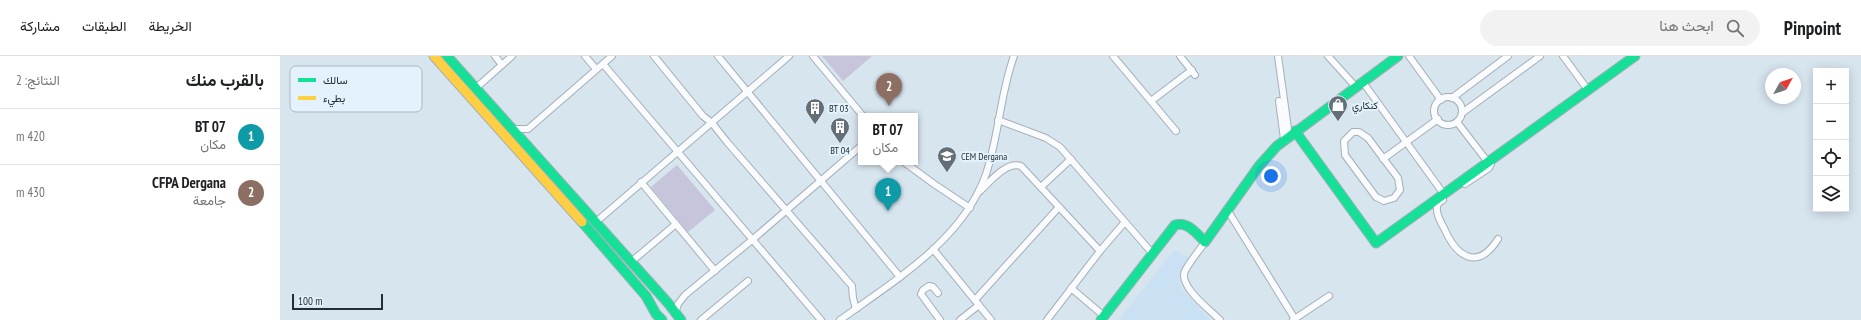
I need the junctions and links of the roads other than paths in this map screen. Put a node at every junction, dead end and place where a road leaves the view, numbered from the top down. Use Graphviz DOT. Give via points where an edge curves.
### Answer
graph roads {
  1 [pos="434,56"];
  2 [pos="447,56"];
  3 [pos="495,56"];
  4 [pos="512,56"];
  5 [pos="585,56"];
  6 [pos="612,56"];
  7 [pos="654,56"];
  8 [pos="718,56"];
  9 [pos="789,56"];
  10 [pos="813,56"];
  11 [pos="1014,56"];
  12 [pos="1113,56"];
  13 [pos="1180,56"];
  14 [pos="1278,56"];
  15 [pos="1328,56"];
  16 [pos="1398,56"];
  17 [pos="1409,56"];
  18 [pos="1508,56"];
  19 [pos="1540,56"];
  20 [pos="1563,56"];
  21 [pos="1635,56"];
  22 [pos="603,64"];
  23 [pos="502,65"];
  24 [pos="596,69"];
  25 [pos="1359,84"];
  26 [pos="476,88"];
  27 [pos="1588,90"];
  28 [pos="748,93"];
  29 [pos="1452,98"];
  30 [pos="1441,100"];
  31 [pos="1151,101"];
  32 [pos="1279,101"];
  33 [pos="860,113"];
  34 [pos="1462,113"];
  35 [pos="1438,119"];
  36 [pos="998,120"];
  37 [pos="1457,122"];
  38 [pos="712,123"];
  39 [pos="512,129"];
  40 [pos="528,129"];
  41 [pos="1176,131"];
  42 [pos="1289,135"];
  43 [pos="525,142"];
  44 [pos="1406,142"];
  45 [pos="858,149"];
  46 [pos="677,152"];
  47 [pos="1071,159"];
  48 [pos="1384,159"];
  49 [pos="1488,160"];
  50 [pos="908,165"];
  51 [pos="821,181"];
  52 [pos="641,182"];
  53 [pos="1041,187"];
  54 [pos="979,191"];
  55 [pos="1443,193"];
  56 [pos="1059,207"];
  57 [pos="970,208"];
  58 [pos="786,211"];
  59 [pos="1228,211"];
  60 [pos="596,222"];
  61 [pos="1124,223"];
  62 [pos="676,224"];
  63 [pos="1498,239"];
  64 [pos="752,240"];
  65 [pos="1205,242"];
  66 [pos="933,249"];
  67 [pos="1100,251"];
  68 [pos="1152,253"];
  69 [pos="631,262"];
  70 [pos="715,270"];
  71 [pos="900,277"];
  72 [pos="748,281"];
  73 [pos="1071,288"];
  74 [pos="938,293"];
  75 [pos="1329,296"];
  76 [pos="665,300"];
  77 [pos="977,303"];
  78 [pos="856,309"];
  79 [pos="654,310"];
  80 [pos="677,314"];
  81 [pos="1103,318"];
  82 [pos="1294,319"];
  83 [pos="662,320"];
  84 [pos="666,320"];
  85 [pos="701,320"];
  86 [pos="821,320"];
  87 [pos="840,320"];
  88 [pos="940,320"];
  89 [pos="960,320"];
  90 [pos="991,320"];
  91 [pos="1047,320"];
  92 [pos="1220,320"];
  1 -- 79 [label="street" via="562,198 646,296"];
  2 -- 26 [label="street"];
  3 -- 23 [label="street"];
  4 -- 23 [label="street"];
  5 -- 24 [label="street"];
  6 -- 22 [label="street"];
  7 -- 38 [label="street" via="703,116"];
  8 -- 28 [label="street"];
  9 -- 28 [label="street"];
  10 -- 33 [label="street"];
  11 -- 36 [label="street"];
  12 -- 31 [label="street"];
  13 -- 31 [label="street" via="1193,72"];
  14 -- 42 [label="street"];
  15 -- 25 [label="street"];
  16 -- 25 [label="street"];
  17 -- 30 [label="street"];
  18 -- 29 [label="street"];
  19 -- 34 [label="street"];
  20 -- 27 [label="street"];
  21 -- 27 [label="street"];
  22 -- 24 [label="street"];
  22 -- 46 [label="street"];
  23 -- 26 [label="street"];
  24 -- 40 [label="street"];
  25 -- 42 [label="street"];
  25 -- 44 [label="street"];
  26 -- 39 [label="street"];
  27 -- 49 [label="street"];
  28 -- 38 [label="street"];
  28 -- 51 [label="street"];
  29 -- 30 [label="street"];
  29 -- 34 [label="street" via="1460,104"];
  30 -- 35 [label="street" via="1435,107"];
  31 -- 41 [label="street"];
  32 -- 42 [label="street"];
  34 -- 37 [label="street"];
  35 -- 37 [label="street" via="1445,124"];
  35 -- 44 [label="street"];
  36 -- 47 [label="street" via="1046,138 1060,147"];
  36 -- 54 [label="street"];
  37 -- 49 [label="street"];
  38 -- 46 [label="street"];
  38 -- 58 [label="street"];
  39 -- 40 [label="street"];
  39 -- 43 [label="street"];
  40 -- 43 [label="street"];
  42 -- 55 [label="street" via="1376,243"];
  42 -- 59 [label="street" via="1259,166"];
  43 -- 60 [label="street"];
  44 -- 48 [label="street"];
  44 -- 55 [label="street"];
  45 -- 51 [label="street"];
  46 -- 52 [label="street"];
  46 -- 64 [label="street"];
  47 -- 53 [label="street"];
  47 -- 61 [label="street"];
  48 -- 48 [label="street" via="1365,134 1353,132 1344,141 1345,155 1376,197 1384,201 1398,194 1400,186 1398,178"];
  49 -- 55 [label="street"];
  49 -- 63 [label="street" via="1491,164 1489,168 1438,203 1436,209 1449,239 1461,254 1480,256"];
  50 -- 57 [label="street"];
  51 -- 58 [label="street"];
  51 -- 71 [label="street"];
  52 -- 60 [label="street"];
  52 -- 62 [label="street"];
  53 -- 54 [label="street" via="1024,168 1014,165 1007,167"];
  53 -- 56 [label="street"];
  54 -- 57 [label="street"];
  56 -- 67 [label="street"];
  56 -- 77 [label="street"];
  57 -- 66 [label="street" via="952,232"];
  58 -- 64 [label="street"];
  58 -- 78 [label="street" via="852,286"];
  59 -- 65 [label="street"];
  59 -- 82 [label="street"];
  60 -- 69 [label="street"];
  61 -- 67 [label="street"];
  61 -- 68 [label="street"];
  62 -- 69 [label="street"];
  62 -- 70 [label="street"];
  64 -- 70 [label="street"];
  64 -- 86 [label="street"];
  65 -- 68 [label="street" via="1180,223 1175,225"];
  65 -- 92 [label="street" via="1184,272 1183,280 1187,288"];
  66 -- 71 [label="street"];
  66 -- 77 [label="street"];
  67 -- 73 [label="street"];
  68 -- 81 [label="street"];
  69 -- 76 [label="street"];
  70 -- 80 [label="street" via="683,297"];
  71 -- 78 [label="street"];
  72 -- 85 [label="street"];
  73 -- 81 [label="street"];
  73 -- 91 [label="street"];
  74 -- 88 [label="street" via="929,286 921,294"];
  75 -- 82 [label="street"];
  76 -- 79 [label="street"];
  76 -- 80 [label="street"];
  77 -- 89 [label="street"];
  77 -- 90 [label="street"];
  78 -- 87 [label="street"];
  79 -- 83 [label="street"];
  80 -- 84 [label="street"];
}
